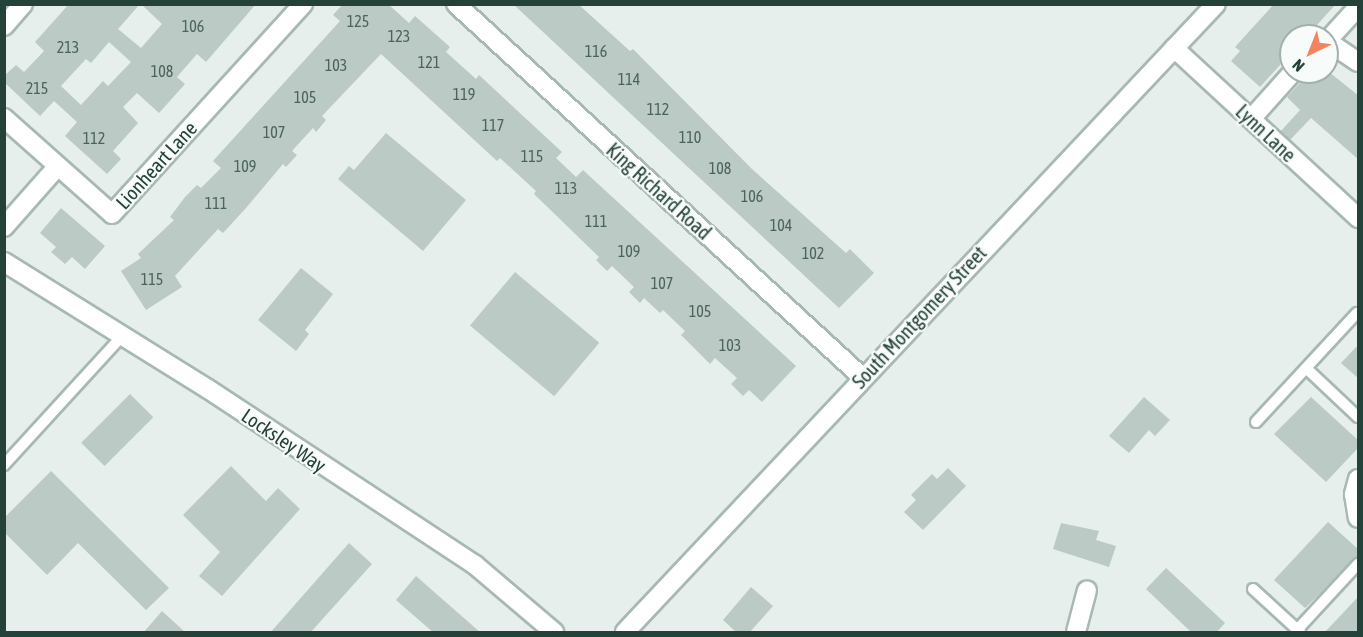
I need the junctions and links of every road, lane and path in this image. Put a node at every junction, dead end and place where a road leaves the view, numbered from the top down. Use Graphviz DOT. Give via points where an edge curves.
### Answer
graph roads {
  1 [pos="23,4"];
  2 [pos="303,4"];
  3 [pos="456,4"];
  4 [pos="1216,4"];
  5 [pos="1359,7"];
  6 [pos="4,26"];
  7 [pos="1339,28"];
  8 [pos="1174,48"];
  9 [pos="1339,49"];
  10 [pos="1359,62"];
  11 [pos="1282,84"];
  12 [pos="4,118"];
  13 [pos="1251,118"];
  14 [pos="57,167"];
  15 [pos="1359,218"];
  16 [pos="4,227"];
  17 [pos="4,262"];
  18 [pos="1357,313"];
  19 [pos="122,336"];
  20 [pos="1307,369"];
  21 [pos="862,377"];
  22 [pos="1359,417"];
  23 [pos="1256,422"];
  24 [pos="4,465"];
  25 [pos="1359,479"];
  26 [pos="1359,518"];
  27 [pos="1359,564"];
  28 [pos="1253,589"];
  29 [pos="1087,590"];
  30 [pos="1298,631"];
  31 [pos="554,633"];
  32 [pos="625,633"];
  33 [pos="1076,633"];
  1 -- 6 [label="street"];
  2 -- 14 [label="street, Lionheart Lane" via="112,213"];
  3 -- 21 [label="street, King Richard Road"];
  4 -- 8 [label="street, South Montgomery Street"];
  5 -- 7 [label="street"];
  8 -- 13 [label="street, Lynn Lane"];
  8 -- 21 [label="street, South Montgomery Street"];
  9 -- 10 [label="street"];
  11 -- 13 [label="street"];
  12 -- 14 [label="street"];
  13 -- 15 [label="street, Lynn Lane"];
  14 -- 16 [label="street"];
  17 -- 19 [label="street, Locksley Way"];
  18 -- 20 [label="lane"];
  19 -- 24 [label="lane"];
  19 -- 31 [label="street, Locksley Way" via="475,565"];
  20 -- 22 [label="lane"];
  20 -- 23 [label="lane"];
  21 -- 32 [label="street, South Montgomery Street"];
  25 -- 26 [label="street" via="1354,494"];
  27 -- 30 [label="lane"];
  28 -- 30 [label="lane"];
  29 -- 33 [label="street"];
}
